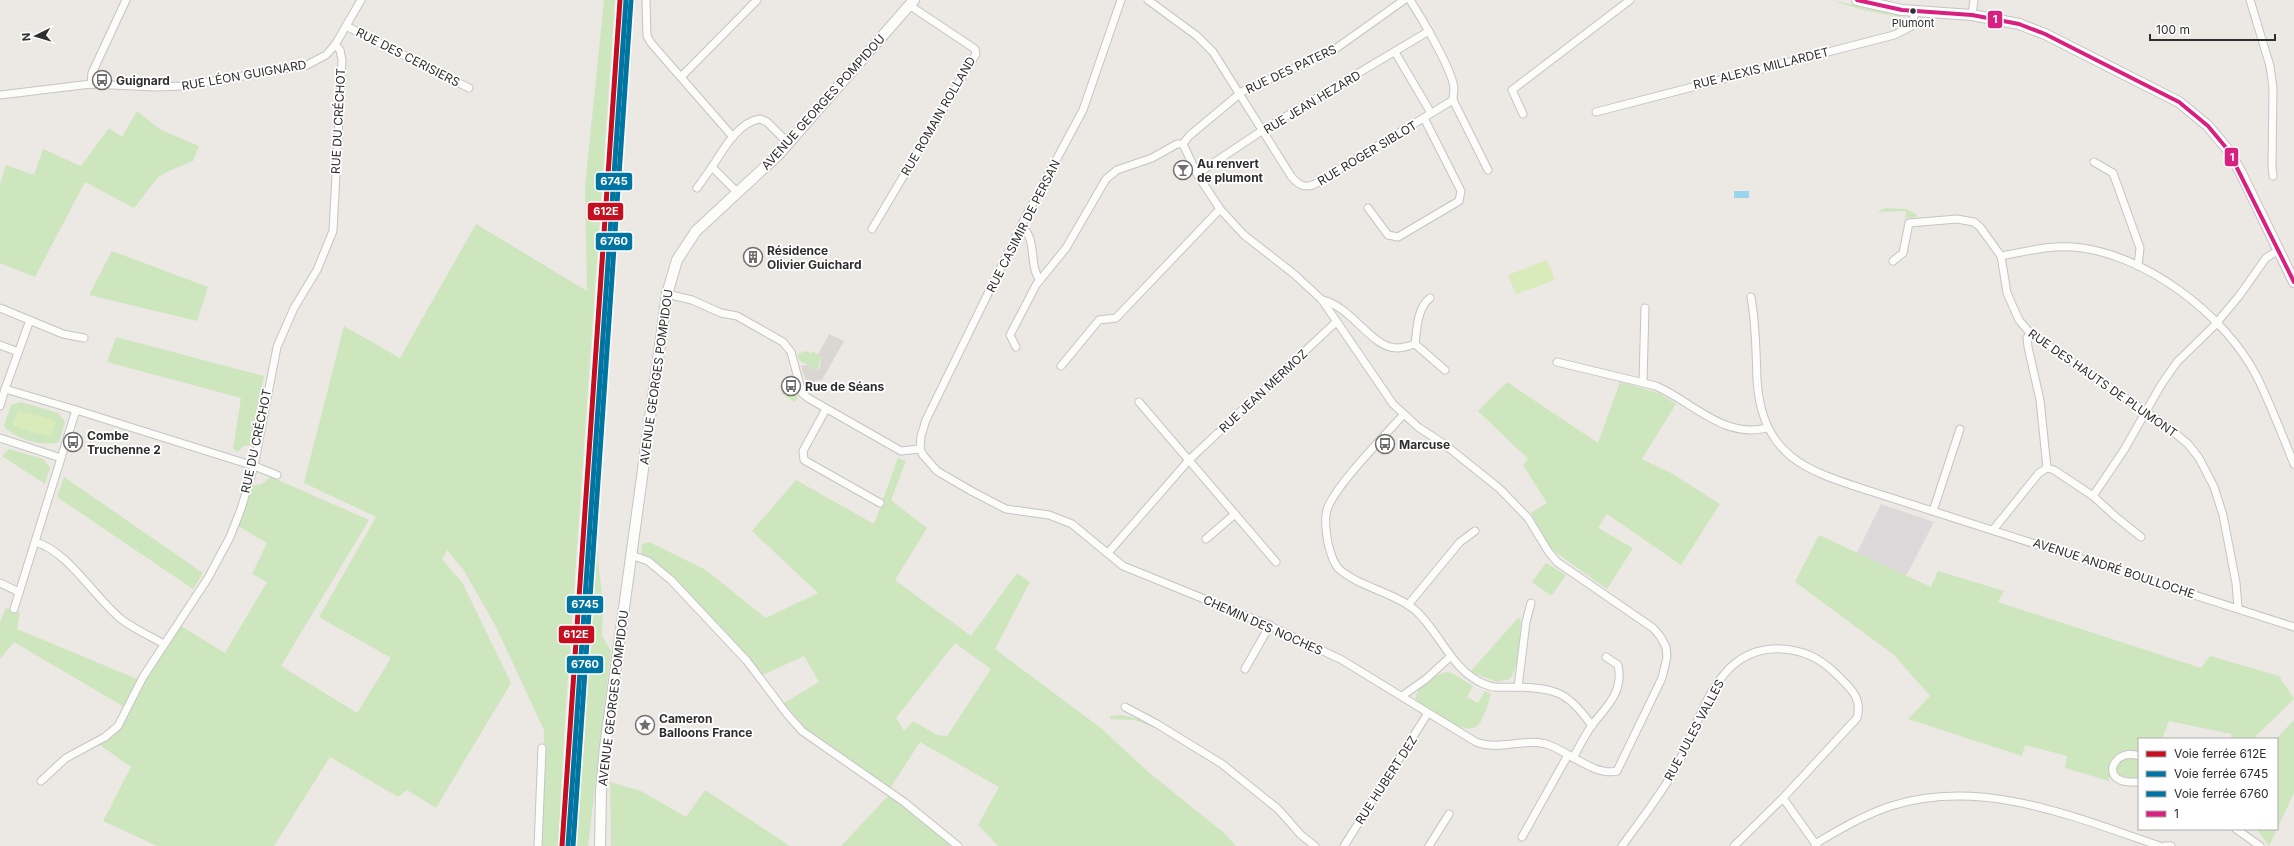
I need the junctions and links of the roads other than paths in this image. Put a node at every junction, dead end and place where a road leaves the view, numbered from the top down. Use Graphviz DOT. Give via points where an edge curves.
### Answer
graph roads {
  1 [pos="126,0"];
  2 [pos="360,0"];
  3 [pos="646,0"];
  4 [pos="756,0"];
  5 [pos="1121,0"];
  6 [pos="1148,0"];
  7 [pos="1404,0"];
  8 [pos="1410,0"];
  9 [pos="1630,0"];
  10 [pos="1857,0"];
  11 [pos="1974,0"];
  12 [pos="2250,0"];
  13 [pos="912,3"];
  14 [pos="1916,12"];
  15 [pos="1972,15"];
  16 [pos="346,26"];
  17 [pos="1428,31"];
  18 [pos="335,45"];
  19 [pos="1395,52"];
  20 [pos="681,77"];
  21 [pos="91,84"];
  22 [pos="469,88"];
  23 [pos="1239,94"];
  24 [pos="0,95"];
  25 [pos="1453,100"];
  26 [pos="1596,112"];
  27 [pos="1432,113"];
  28 [pos="1523,114"];
  29 [pos="1424,118"];
  30 [pos="1263,130"];
  31 [pos="733,137"];
  32 [pos="788,143"];
  33 [pos="1183,144"];
  34 [pos="2094,162"];
  35 [pos="712,166"];
  36 [pos="1488,170"];
  37 [pos="1197,174"];
  38 [pos="2273,176"];
  39 [pos="697,188"];
  40 [pos="738,193"];
  41 [pos="1368,208"];
  42 [pos="1220,209"];
  43 [pos="1021,227"];
  44 [pos="872,229"];
  45 [pos="2279,250"];
  46 [pos="2001,256"];
  47 [pos="1893,261"];
  48 [pos="2138,266"];
  49 [pos="1040,280"];
  50 [pos="2294,282"];
  51 [pos="667,294"];
  52 [pos="1751,297"];
  53 [pos="1430,298"];
  54 [pos="1322,300"];
  55 [pos="0,308"];
  56 [pos="1646,308"];
  57 [pos="30,320"];
  58 [pos="1336,322"];
  59 [pos="2216,322"];
  60 [pos="2030,334"];
  61 [pos="84,338"];
  62 [pos="1415,344"];
  63 [pos="0,345"];
  64 [pos="1016,347"];
  65 [pos="18,352"];
  66 [pos="1557,362"];
  67 [pos="1061,366"];
  68 [pos="1445,370"];
  69 [pos="1643,381"];
  70 [pos="5,389"];
  71 [pos="1139,402"];
  72 [pos="0,406"];
  73 [pos="826,409"];
  74 [pos="76,410"];
  75 [pos="2146,412"];
  76 [pos="1404,414"];
  77 [pos="1767,428"];
  78 [pos="1960,429"];
  79 [pos="0,438"];
  80 [pos="920,449"];
  81 [pos="61,458"];
  82 [pos="1189,460"];
  83 [pos="2294,464"];
  84 [pos="254,466"];
  85 [pos="2047,468"];
  86 [pos="277,475"];
  87 [pos="2093,496"];
  88 [pos="880,503"];
  89 [pos="1933,511"];
  90 [pos="1235,514"];
  91 [pos="1993,530"];
  92 [pos="1476,531"];
  93 [pos="2141,537"];
  94 [pos="1206,539"];
  95 [pos="35,542"];
  96 [pos="1108,552"];
  97 [pos="632,555"];
  98 [pos="1276,562"];
  99 [pos="0,582"];
  100 [pos="19,592"];
  101 [pos="1531,603"];
  102 [pos="1408,605"];
  103 [pos="2238,608"];
  104 [pos="14,609"];
  105 [pos="1270,626"];
  106 [pos="2294,627"];
  107 [pos="164,644"];
  108 [pos="1450,657"];
  109 [pos="1606,657"];
  110 [pos="1245,669"];
  111 [pos="1518,687"];
  112 [pos="1402,696"];
  113 [pos="1125,707"];
  114 [pos="1428,713"];
  115 [pos="1592,726"];
  116 [pos="542,748"];
  117 [pos="1571,756"];
  118 [pos="2138,756"];
  119 [pos="41,781"];
  120 [pos="2138,782"];
  121 [pos="1783,798"];
  122 [pos="1448,814"];
  123 [pos="2237,830"];
  124 [pos="1522,837"];
  125 [pos="1816,845"];
  126 [pos="538,846"];
  127 [pos="600,846"];
  128 [pos="958,846"];
  129 [pos="1315,846"];
  130 [pos="1344,846"];
  131 [pos="1430,846"];
  132 [pos="1622,846"];
  133 [pos="1734,846"];
  134 [pos="2160,846"];
  135 [pos="2165,846"];
  136 [pos="2171,846"];
  137 [pos="2260,846"];
  1 -- 21 [label="street" via="92,74"];
  2 -- 16 [label="street, RUE LÉON GUIGNARD"];
  3 -- 20 [label="street" via="647,36"];
  4 -- 20 [label="street"];
  5 -- 43 [label="street, RUE CASIMIR DE PERSAN" via="1083,110"];
  6 -- 23 [label="street, RUE ROGER SIBLOT" via="1205,44"];
  7 -- 23 [label="street, RUE DES PATERS" via="1331,52"];
  8 -- 17 [label="street"];
  9 -- 28 [label="street" via="1512,90"];
  10 -- 14 [label="main road"];
  11 -- 15 [label="street"];
  12 -- 38 [label="street" via="2270,66 2273,88"];
  13 -- 32 [label="main road, AVENUE GEORGES POMPIDOU"];
  13 -- 44 [label="street, RUE ROMAIN ROLLAND" via="975,49 976,54"];
  14 -- 15 [label="main road"];
  14 -- 26 [label="street, RUE ALEXIS MILLARDET" via="1910,27 1894,35"];
  15 -- 45 [label="main road" via="2005,20 2033,29 2158,90 2184,106 2208,126 2228,150"];
  16 -- 18 [label="street, RUE LÉON GUIGNARD"];
  16 -- 22 [label="street, RUE DES CERISIERS"];
  17 -- 19 [label="street, RUE JEAN HEZARD"];
  17 -- 25 [label="street" via="1450,75 1454,87"];
  18 -- 21 [label="street, RUE LÉON GUIGNARD" via="326,55 307,64 184,86"];
  18 -- 84 [label="street, RUE DU CRÉCHOT" via="340,50 342,60 335,157 334,224 317,270 294,308 277,347"];
  19 -- 27 [label="street"];
  19 -- 30 [label="street, RUE JEAN HEZARD"];
  20 -- 31 [label="street"];
  21 -- 24 [label="street, RUE LÉON GUIGNARD"];
  23 -- 30 [label="street, RUE ROGER SIBLOT"];
  23 -- 33 [label="street, RUE DES PATERS"];
  25 -- 27 [label="street, RUE ROGER SIBLOT"];
  25 -- 36 [label="street"];
  27 -- 29 [label="street, RUE ROGER SIBLOT"];
  29 -- 30 [label="street, RUE ROGER SIBLOT" via="1315,184 1307,186 1295,181"];
  29 -- 41 [label="street, RUE ROGER SIBLOT" via="1461,191 1459,201 1398,237 1388,235"];
  30 -- 37 [label="street, RUE JEAN HEZARD"];
  31 -- 32 [label="street" via="750,122 760,119 767,122"];
  31 -- 35 [label="street"];
  32 -- 40 [label="main road, AVENUE GEORGES POMPIDOU"];
  33 -- 37 [label="street"];
  33 -- 49 [label="street" via="1177,144 1152,158 1111,174 1099,189 1062,253"];
  34 -- 48 [label="street" via="2113,173 2140,248"];
  35 -- 39 [label="street"];
  35 -- 40 [label="street"];
  37 -- 42 [label="street"];
  40 -- 51 [label="main road, AVENUE GEORGES POMPIDOU" via="690,239 674,267"];
  42 -- 54 [label="street" via="1244,234"];
  42 -- 67 [label="street" via="1116,318 1099,320"];
  43 -- 49 [label="street" via="1028,236 1034,271"];
  43 -- 80 [label="street, RUE CASIMIR DE PERSAN" via="926,420"];
  45 -- 50 [label="main road"];
  45 -- 59 [label="street" via="2266,258 2239,296"];
  46 -- 47 [label="street, RUE DES HAUTS DE PLUMONT" via="1985,231 1974,222 1949,219 1909,223 1903,253"];
  46 -- 48 [label="street" via="2061,246 2106,254"];
  46 -- 60 [label="street, RUE DES HAUTS DE PLUMONT" via="2007,293 2019,320"];
  48 -- 59 [label="street" via="2175,288"];
  49 -- 64 [label="street" via="1010,335"];
  51 -- 73 [label="street" via="692,300 722,314 737,316 783,342 791,352 802,393"];
  51 -- 97 [label="main road, AVENUE GEORGES POMPIDOU"];
  52 -- 77 [label="street, AVENUE ANDRÉ BOULLOCHE" via="1755,320 1759,398"];
  53 -- 62 [label="street" via="1420,312"];
  54 -- 58 [label="street"];
  54 -- 62 [label="street" via="1344,310 1385,345 1396,348"];
  55 -- 57 [label="street"];
  56 -- 69 [label="street"];
  57 -- 61 [label="street" via="63,334"];
  57 -- 65 [label="street"];
  58 -- 76 [label="street" via="1390,399"];
  58 -- 82 [label="street, RUE JEAN MERMOZ"];
  59 -- 75 [label="street" via="2177,362 2161,384"];
  59 -- 83 [label="street" via="2231,337 2257,376"];
  60 -- 75 [label="street, RUE DES HAUTS DE PLUMONT"];
  60 -- 85 [label="street" via="2027,338 2028,347 2040,400"];
  62 -- 68 [label="street"];
  63 -- 65 [label="street"];
  65 -- 70 [label="street"];
  66 -- 69 [label="street"];
  69 -- 77 [label="street" via="1669,391 1704,415 1726,426 1750,430"];
  70 -- 72 [label="street"];
  70 -- 74 [label="street"];
  71 -- 82 [label="street"];
  73 -- 80 [label="street" via="901,451"];
  73 -- 88 [label="street" via="803,451 804,460"];
  74 -- 81 [label="street"];
  74 -- 84 [label="street"];
  75 -- 87 [label="street"];
  75 -- 103 [label="street, RUE DES HAUTS DE PLUMONT" via="2188,444 2208,472 2223,516 2236,583"];
  76 -- 102 [label="street" via="1335,494 1328,505 1326,522 1329,548 1338,568"];
  76 -- 117 [label="street, CHEMIN DES NOCHES" via="1500,489 1528,518 1557,562 1645,622 1663,641 1667,657 1665,669 1619,770 1614,772 1597,769"];
  77 -- 89 [label="street, AVENUE ANDRÉ BOULLOCHE" via="1786,451 1815,472"];
  78 -- 89 [label="street"];
  79 -- 81 [label="street"];
  80 -- 96 [label="street, CHEMIN DES NOCHES" via="932,466 973,492 1006,509 1065,520"];
  81 -- 95 [label="street"];
  82 -- 90 [label="street"];
  82 -- 96 [label="street, RUE JEAN MERMOZ"];
  84 -- 86 [label="street"];
  84 -- 107 [label="street, RUE DU CRÉCHOT" via="230,537 208,578"];
  85 -- 87 [label="street"];
  85 -- 91 [label="street" via="2039,474"];
  87 -- 93 [label="street"];
  89 -- 91 [label="street, AVENUE ANDRÉ BOULLOCHE"];
  90 -- 94 [label="street"];
  90 -- 98 [label="street"];
  91 -- 103 [label="street, AVENUE ANDRÉ BOULLOCHE"];
  92 -- 102 [label="street" via="1460,542"];
  95 -- 100 [label="street"];
  95 -- 107 [label="street" via="48,547 77,572 122,619"];
  96 -- 105 [label="street, CHEMIN DES NOCHES" via="1115,562 1123,566"];
  97 -- 127 [label="main road, AVENUE GEORGES POMPIDOU" via="603,763"];
  97 -- 128 [label="street" via="652,564 686,596 751,666 802,731 904,802"];
  99 -- 100 [label="street"];
  100 -- 104 [label="street"];
  101 -- 111 [label="street" via="1526,622"];
  102 -- 108 [label="street" via="1421,616"];
  103 -- 106 [label="street, AVENUE ANDRÉ BOULLOCHE"];
  105 -- 110 [label="street"];
  105 -- 112 [label="street, CHEMIN DES NOCHES" via="1342,660"];
  107 -- 119 [label="street, RUE DU CRÉCHOT" via="143,677 118,726 105,737 66,758"];
  108 -- 111 [label="street" via="1466,673 1484,685 1498,688"];
  108 -- 112 [label="street"];
  109 -- 115 [label="street" via="1618,666 1620,683 1605,712"];
  111 -- 115 [label="street" via="1562,693"];
  112 -- 114 [label="street, CHEMIN DES NOCHES"];
  113 -- 129 [label="street" via="1222,764 1278,809 1301,835"];
  114 -- 117 [label="street, CHEMIN DES NOCHES" via="1481,744 1544,744"];
  114 -- 130 [label="street, RUE HUBERT DEZ"];
  115 -- 117 [label="street"];
  116 -- 126 [label="street"];
  117 -- 124 [label="street"];
  118 -- 120 [label="street" via="2121,756 2115,762 2114,768 2118,780"];
  121 -- 125 [label="street"];
  121 -- 132 [label="street, RUE JULES VALLES" via="1854,724 1860,706 1854,692 1828,666 1801,652 1778,649 1756,652 1723,674 1712,690 1673,773"];
  121 -- 133 [label="street, RUE JULES VALLES"];
  122 -- 131 [label="street"];
  123 -- 137 [label="street"];
  125 -- 134 [label="street" via="1853,822 1891,807 1930,798 1960,796 2025,803"];
  135 -- 136 [label="street"];
}
